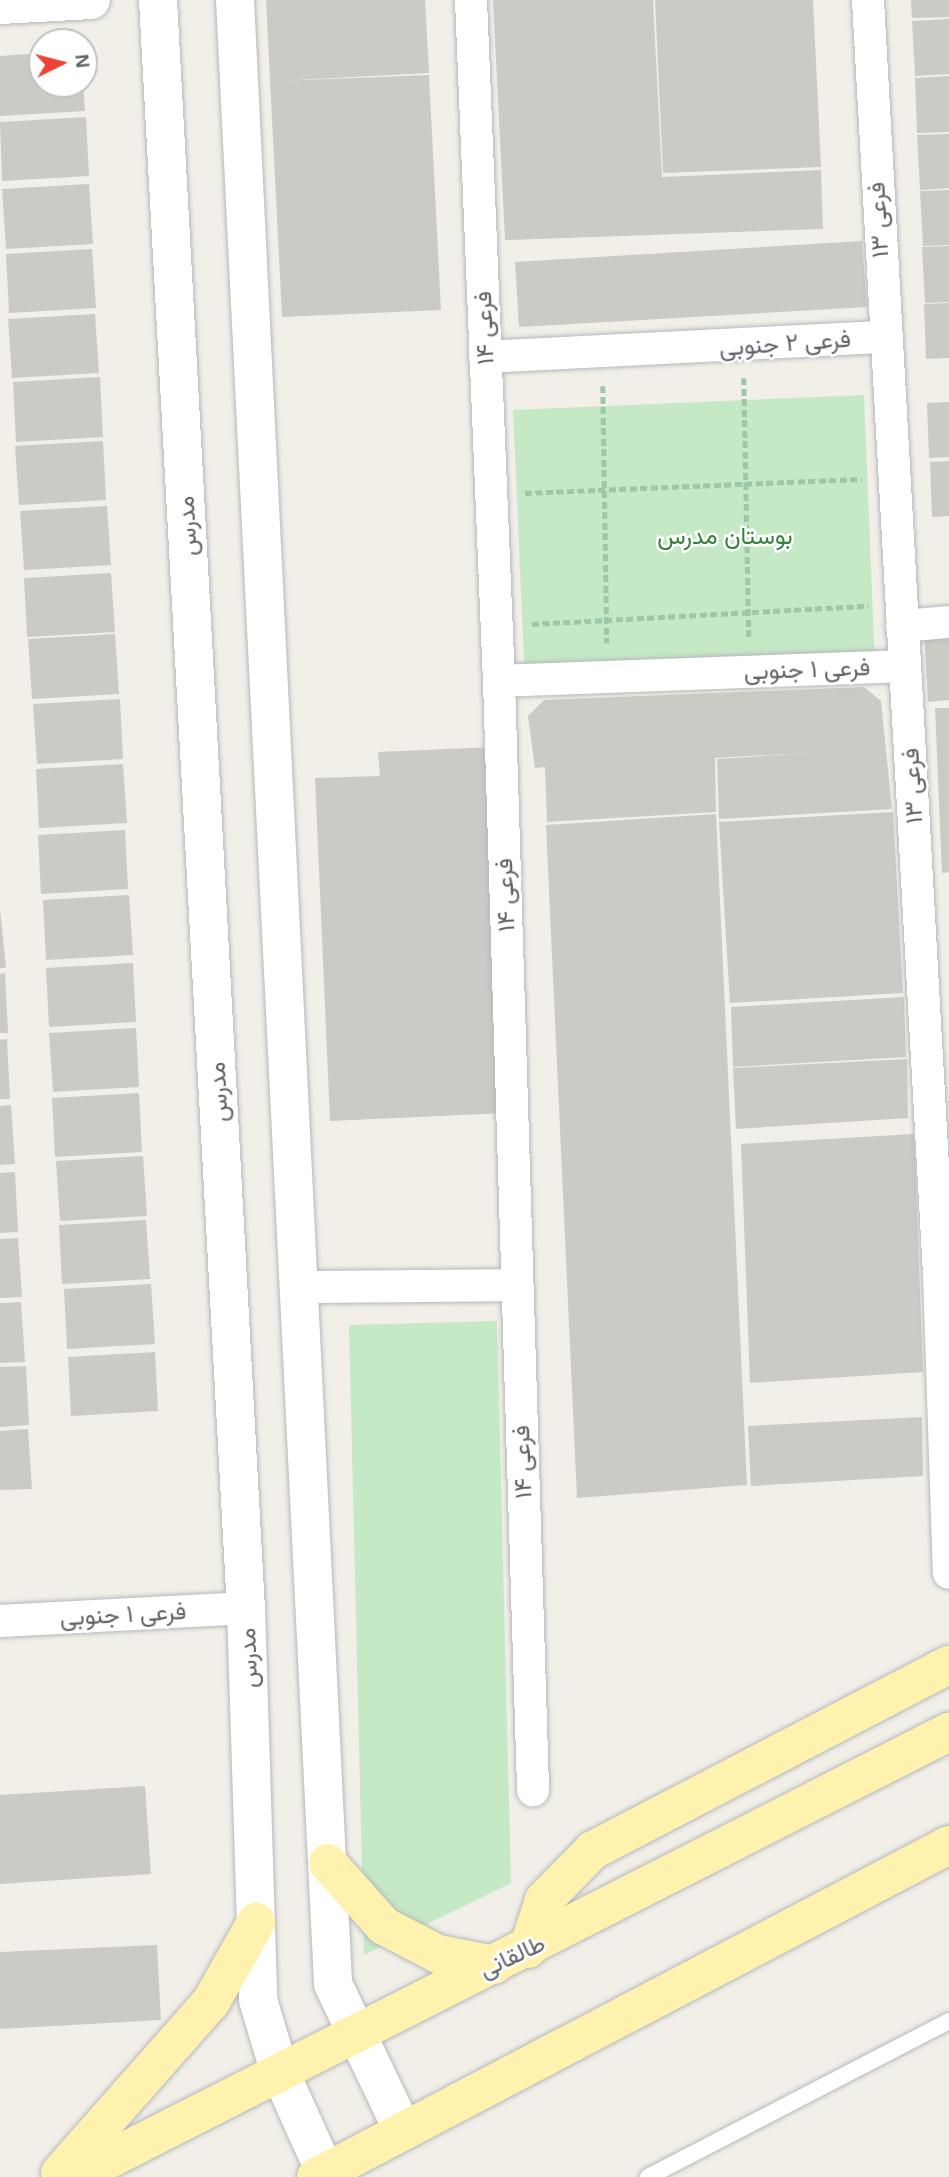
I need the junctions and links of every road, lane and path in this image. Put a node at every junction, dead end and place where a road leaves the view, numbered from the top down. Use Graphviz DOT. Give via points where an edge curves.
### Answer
graph roads {
  1 [pos="91,0"];
  2 [pos="158,0"];
  3 [pos="235,0"];
  4 [pos="471,0"];
  5 [pos="868,0"];
  6 [pos="0,5"];
  7 [pos="884,337"];
  8 [pos="485,357"];
  9 [pos="744,400"];
  10 [pos="602,406"];
  11 [pos="867,479"];
  12 [pos="746,484"];
  13 [pos="604,490"];
  14 [pos="516,493"];
  15 [pos="873,606"];
  16 [pos="749,613"];
  17 [pos="607,620"];
  18 [pos="949,622"];
  19 [pos="522,625"];
  20 [pos="902,626"];
  21 [pos="905,666"];
  22 [pos="748,671"];
  23 [pos="608,676"];
  24 [pos="499,681"];
  25 [pos="939,1125"];
  26 [pos="944,1274"];
  27 [pos="516,1285"];
  28 [pos="302,1287"];
  29 [pos="949,1573"];
  30 [pos="246,1608"];
  31 [pos="0,1621"];
  32 [pos="949,1665"];
  33 [pos="949,1732"];
  34 [pos="533,1790"];
  35 [pos="949,1844"];
  36 [pos="328,1863"];
  37 [pos="256,1922"];
  38 [pos="528,1949"];
  39 [pos="494,1965"];
  40 [pos="949,2021"];
  41 [pos="352,2033"];
  42 [pos="279,2070"];
  43 [pos="402,2131"];
  44 [pos="321,2174"];
  45 [pos="56,2177"];
  46 [pos="74,2177"];
  47 [pos="648,2177"];
  1 -- 6 [label="main road"];
  2 -- 30 [label="main road, مدرس"];
  3 -- 28 [label="main road"];
  4 -- 8 [label="street, فرعی ۱۴"];
  5 -- 7 [label="street, فرعی ۱۳"];
  7 -- 8 [label="street, فرعی ۲ جنوبی"];
  7 -- 20 [label="street, فرعی ۱۳"];
  8 -- 24 [label="street, فرعی ۱۴"];
  9 -- 12 [label="path"];
  10 -- 13 [label="path"];
  11 -- 12 [label="path"];
  12 -- 13 [label="path"];
  12 -- 16 [label="path"];
  13 -- 14 [label="path"];
  13 -- 17 [label="path"];
  15 -- 16 [label="path"];
  16 -- 17 [label="path"];
  16 -- 22 [label="path"];
  17 -- 19 [label="path"];
  17 -- 23 [label="path"];
  18 -- 20 [label="street"];
  20 -- 21 [label="street, فرعی ۱۳"];
  21 -- 22 [label="street, فرعی ۱ جنوبی"];
  21 -- 25 [label="street, فرعی ۱۳"];
  22 -- 23 [label="street, فرعی ۱ جنوبی"];
  23 -- 24 [label="street, فرعی ۱ جنوبی"];
  24 -- 27 [label="street, فرعی ۱۴"];
  25 -- 26 [label="street, فرعی ۱۳"];
  26 -- 29 [label="street, فرعی ۱۳"];
  27 -- 28 [label="street"];
  27 -- 34 [label="street, فرعی ۱۴"];
  28 -- 36 [label="main road"];
  30 -- 31 [label="street, فرعی ۱ جنوبی"];
  30 -- 37 [label="main road, مدرس"];
  32 -- 38 [label="main road" via="593,1850 544,1900"];
  33 -- 38 [label="main road, طالقانی"];
  35 -- 43 [label="main road"];
  36 -- 39 [label="main road" via="384,1926 438,1954"];
  36 -- 41 [label="main road" via="333,1984"];
  37 -- 42 [label="main road, مدرس" via="258,2000"];
  37 -- 45 [label="main road" via="211,2002"];
  38 -- 39 [label="main road, طالقانی"];
  39 -- 41 [label="main road, طالقانی"];
  40 -- 47 [label="lane"];
  41 -- 42 [label="main road, طالقانی"];
  41 -- 43 [label="main road"];
  42 -- 44 [label="main road, مدرس"];
  42 -- 46 [label="main road, طالقانی"];
  43 -- 44 [label="main road"];
}
